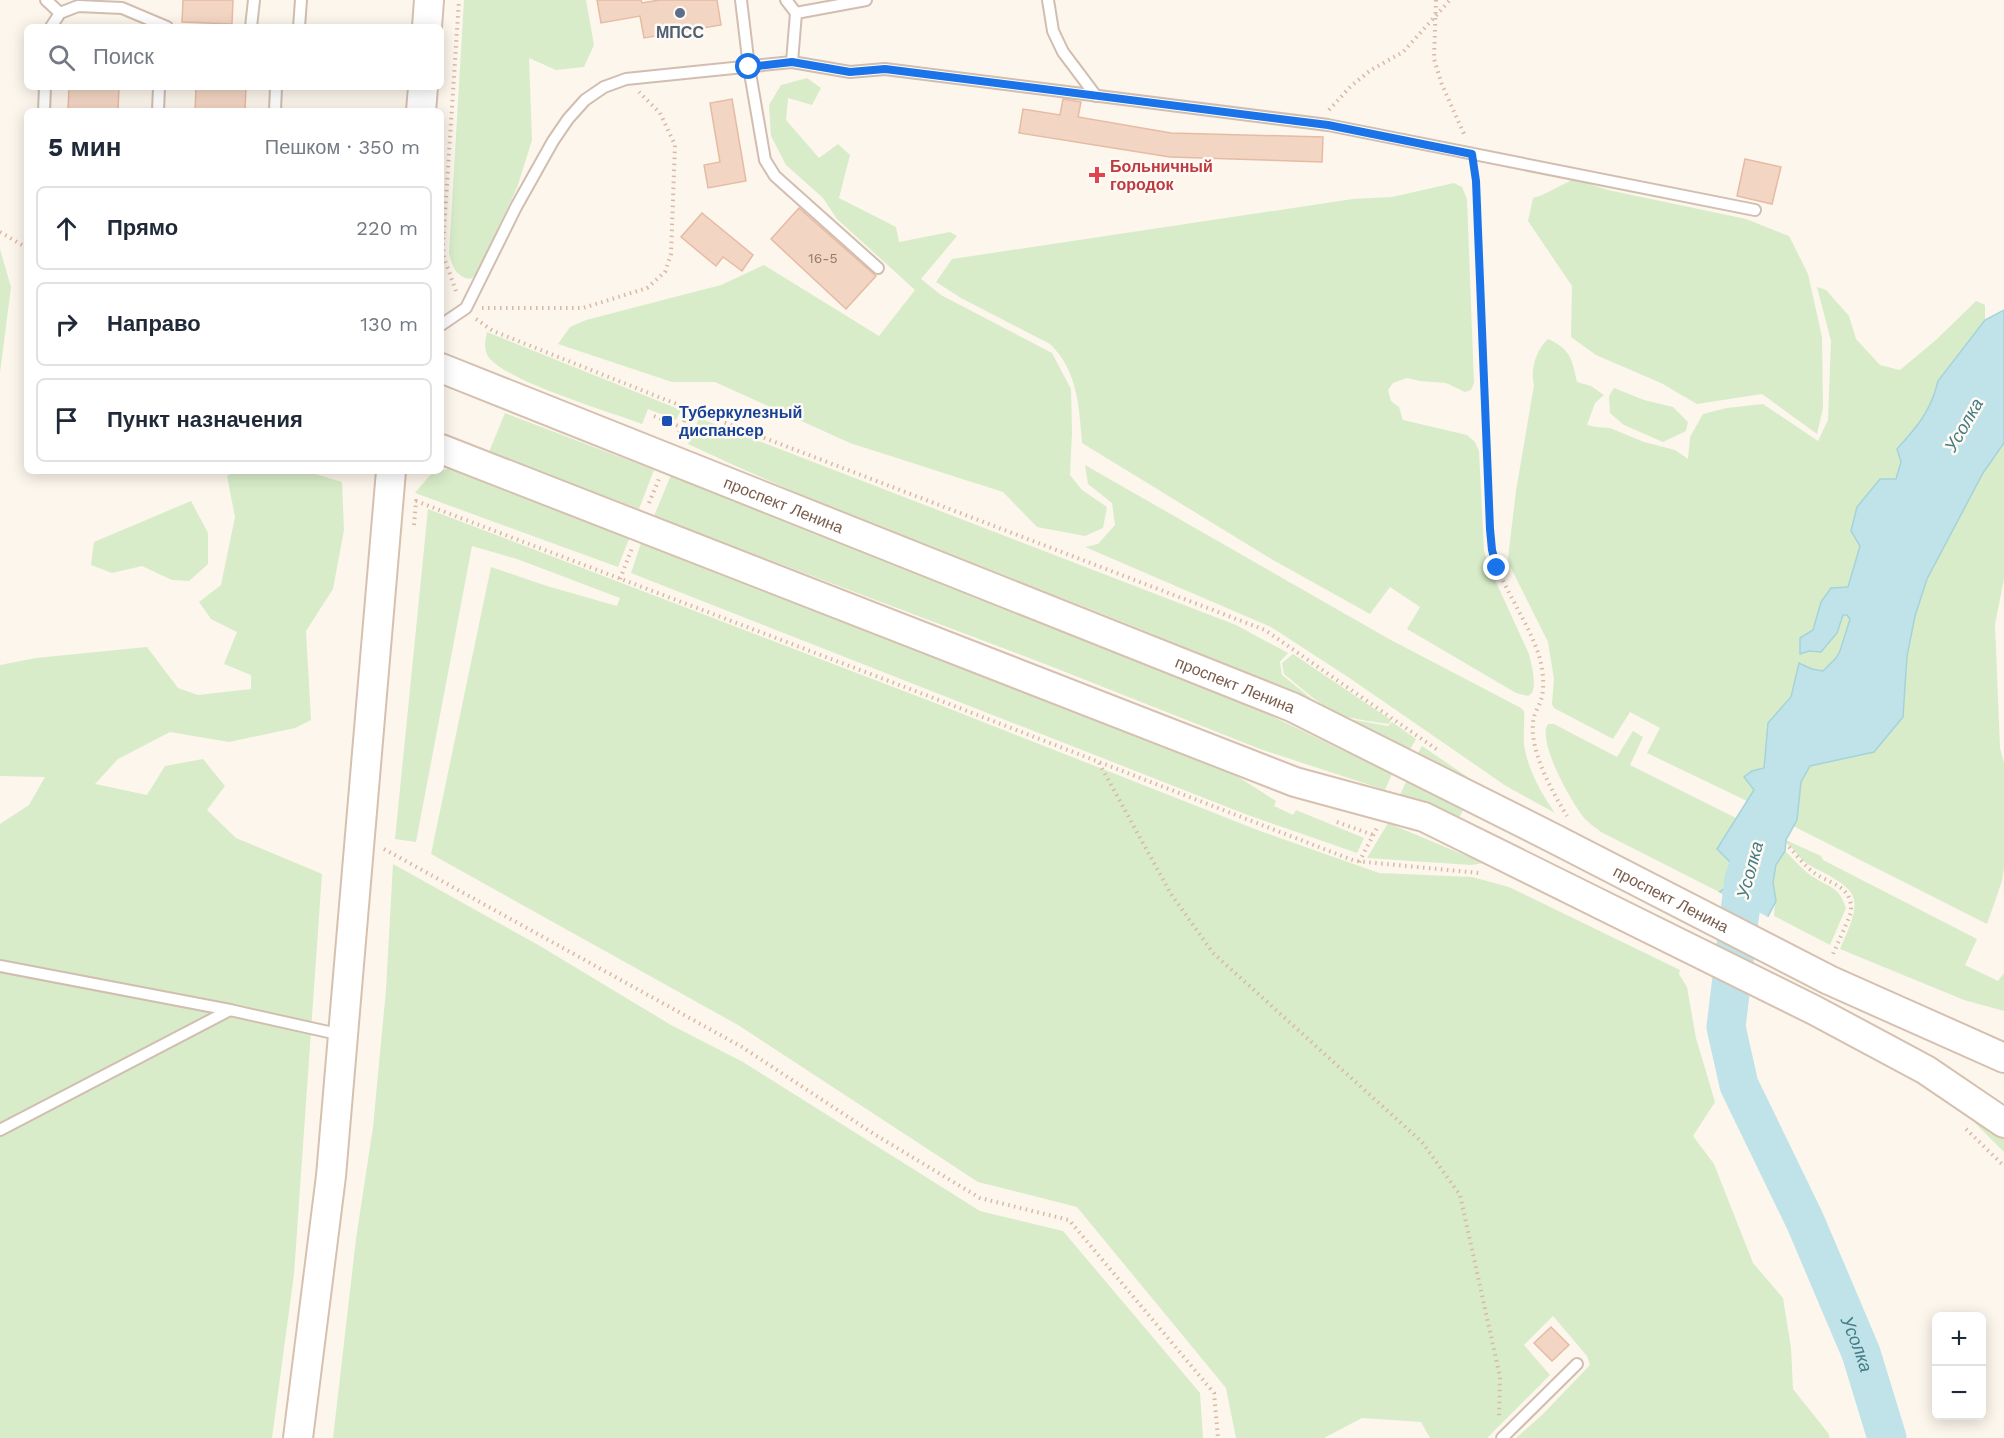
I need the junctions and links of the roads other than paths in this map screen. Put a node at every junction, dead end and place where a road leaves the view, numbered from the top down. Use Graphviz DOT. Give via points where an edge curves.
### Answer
graph roads {
  1 [pos="46,0"];
  2 [pos="254,0"];
  3 [pos="301,0"];
  4 [pos="429,0"];
  5 [pos="741,0"];
  6 [pos="786,0"];
  7 [pos="866,0"];
  8 [pos="1048,0"];
  9 [pos="839,2"];
  10 [pos="123,4"];
  11 [pos="60,13"];
  12 [pos="796,13"];
  13 [pos="148,23"];
  14 [pos="53,24"];
  15 [pos="251,24"];
  16 [pos="299,24"];
  17 [pos="427,24"];
  18 [pos="792,62"];
  19 [pos="749,67"];
  20 [pos="45,90"];
  21 [pos="159,90"];
  22 [pos="276,90"];
  23 [pos="423,90"];
  24 [pos="1096,96"];
  25 [pos="44,108"];
  26 [pos="158,108"];
  27 [pos="274,108"];
  28 [pos="421,108"];
  29 [pos="1755,210"];
  30 [pos="878,268"];
  31 [pos="444,323"];
  32 [pos="444,369"];
  33 [pos="444,450"];
  34 [pos="391,474"];
  35 [pos="0,966"];
  36 [pos="230,1010"];
  37 [pos="343,1035"];
  38 [pos="2004,1058"];
  39 [pos="2004,1123"];
  40 [pos="0,1130"];
  41 [pos="1577,1364"];
  42 [pos="1500,1433"];
  43 [pos="298,1438"];
  1 -- 11 [label="lane"];
  2 -- 15 [label="lane"];
  3 -- 16 [label="lane"];
  4 -- 17 [label="street"];
  5 -- 19 [label="lane"];
  6 -- 12 [label="lane"];
  7 -- 9 [label="lane"];
  8 -- 24 [label="lane" via="1053,31 1063,52"];
  9 -- 12 [label="lane"];
  10 -- 11 [label="lane" via="78,6"];
  10 -- 13 [label="lane"];
  11 -- 14 [label="lane"];
  12 -- 18 [label="lane"];
  18 -- 19 [label="lane"];
  18 -- 24 [label="lane" via="850,72 885,69"];
  19 -- 30 [label="lane" via="765,160 775,176"];
  19 -- 31 [label="lane" via="626,79 585,100 553,141 466,308"];
  20 -- 25 [label="lane"];
  21 -- 26 [label="lane"];
  22 -- 27 [label="lane"];
  23 -- 28 [label="street"];
  24 -- 29 [label="lane" via="1317,124"];
  32 -- 38 [label="street, проспект Ленина" via="1292,707 1559,828"];
  33 -- 39 [label="street" via="1295,782 1424,817 1814,1010 1926,1070"];
  34 -- 37 [label="street"];
  35 -- 36 [label="lane"];
  36 -- 37 [label="lane"];
  36 -- 40 [label="lane"];
  37 -- 43 [label="street" via="331,1176"];
  41 -- 42 [label="lane"];
}
